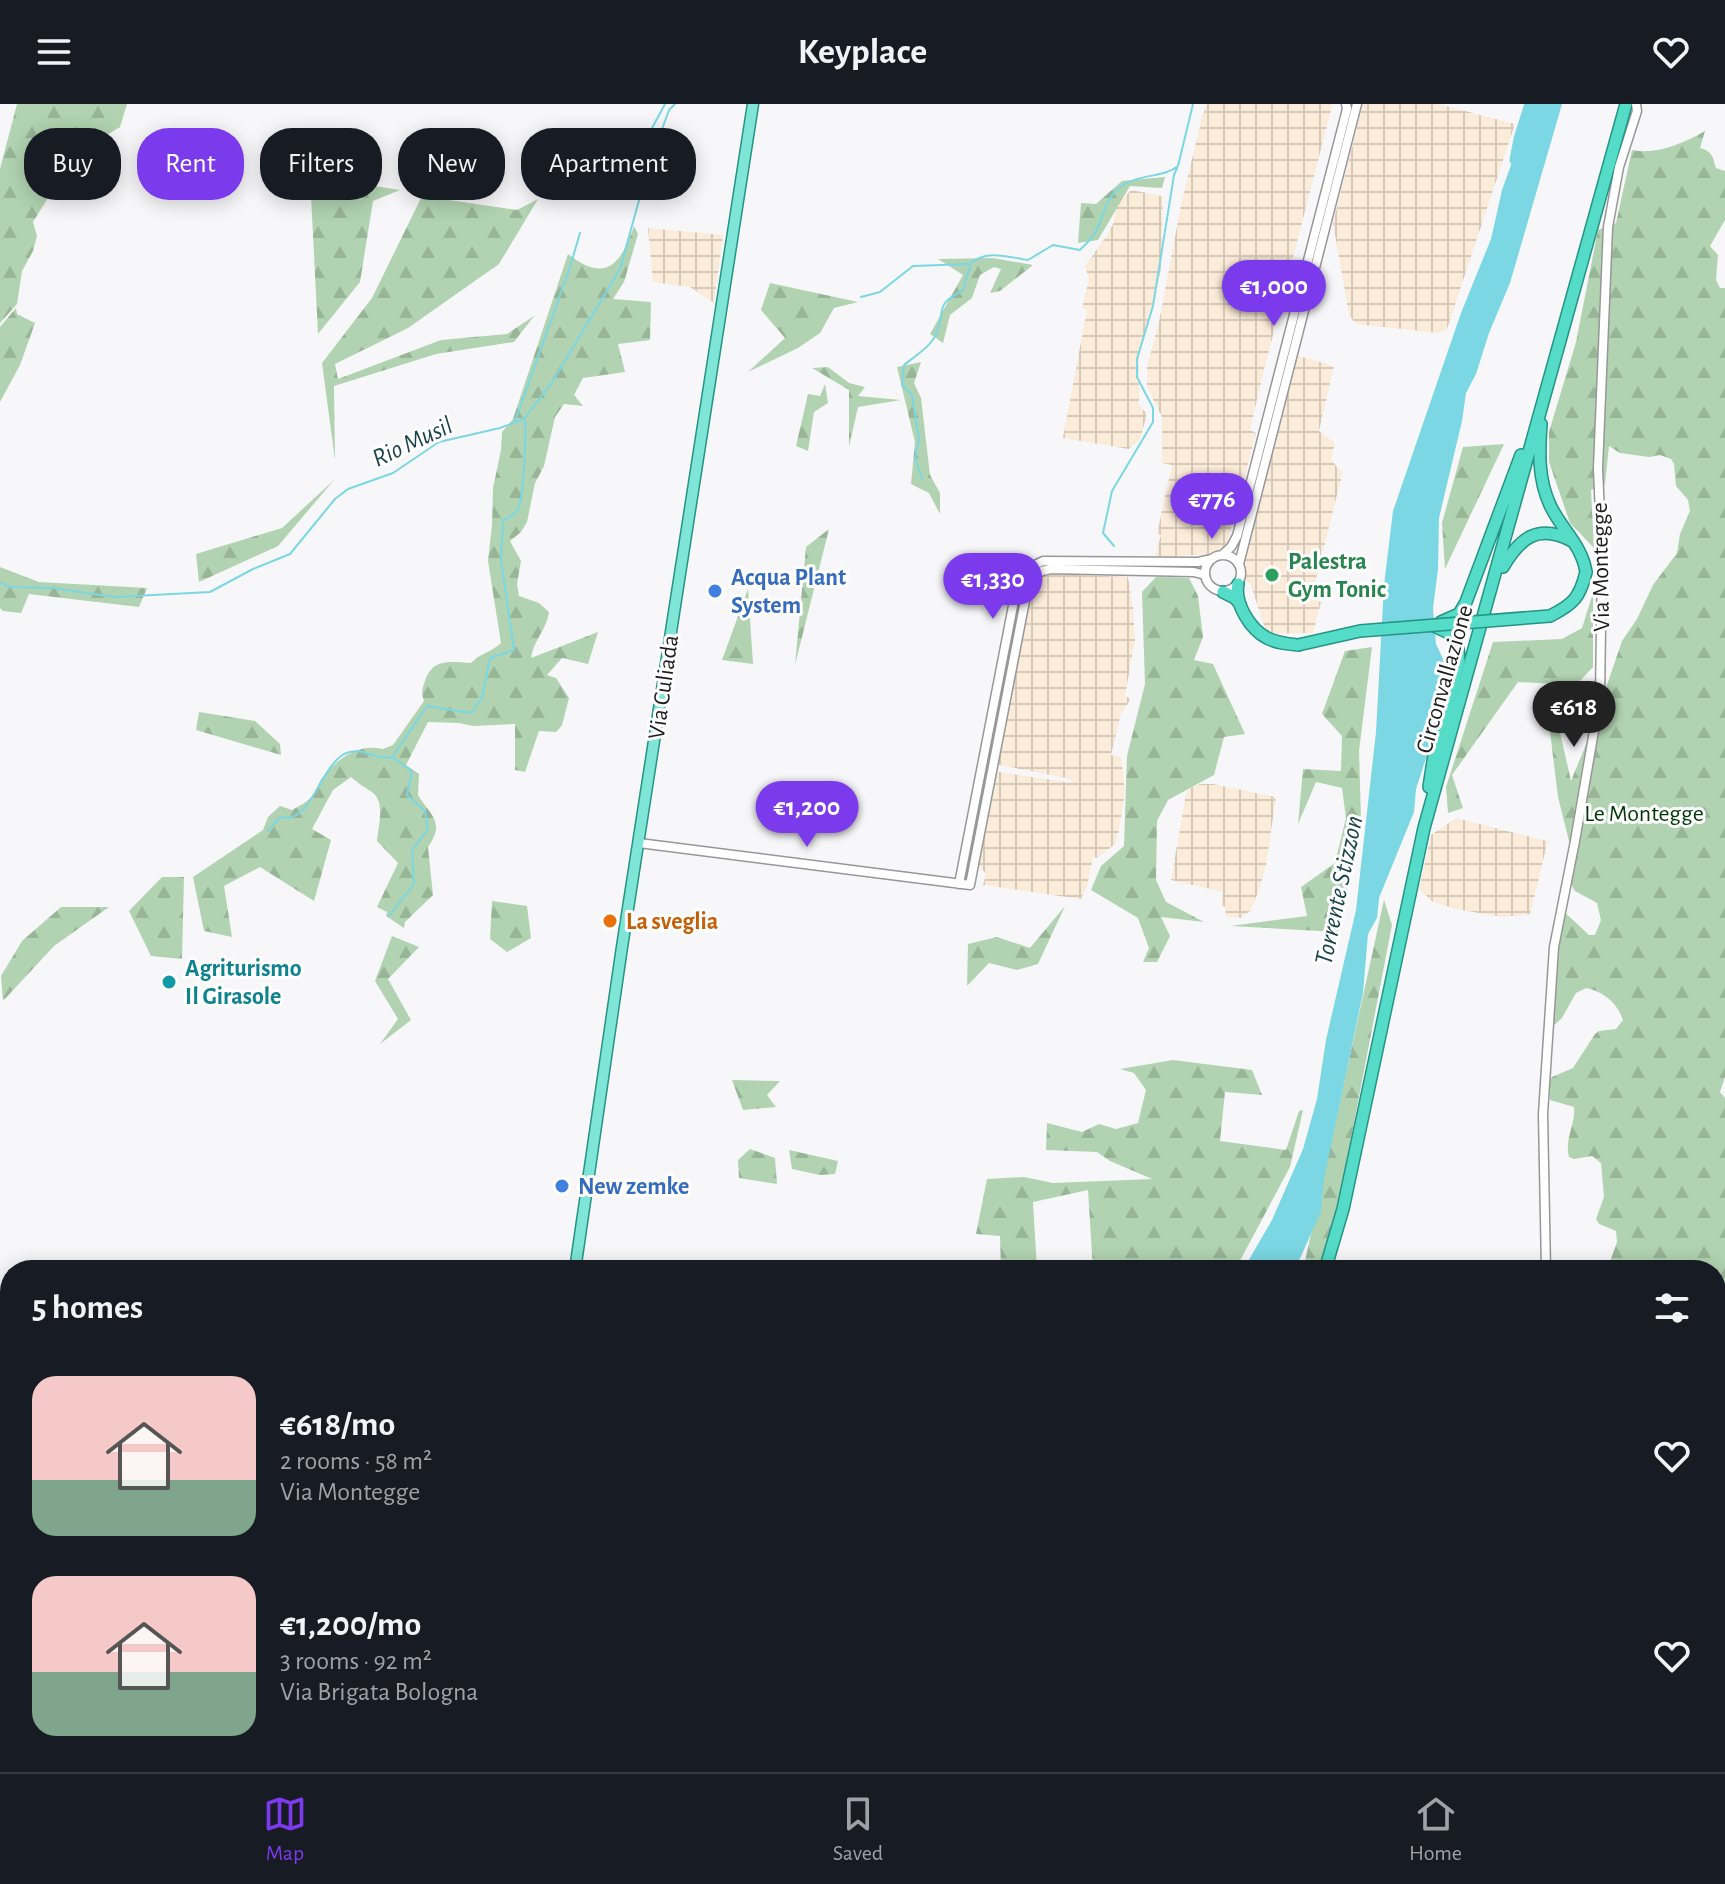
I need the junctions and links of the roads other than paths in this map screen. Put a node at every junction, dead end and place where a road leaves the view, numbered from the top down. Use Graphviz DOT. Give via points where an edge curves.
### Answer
graph roads {
  1 [pos="753,104"];
  2 [pos="1346,104"];
  3 [pos="1357,104"];
  4 [pos="1626,104"];
  5 [pos="1636,104"];
  6 [pos="1544,393"];
  7 [pos="1538,414"];
  8 [pos="1575,543"];
  9 [pos="1222,555"];
  10 [pos="1212,559"];
  11 [pos="1239,564"];
  12 [pos="1205,575"];
  13 [pos="1238,584"];
  14 [pos="1493,586"];
  15 [pos="1223,592"];
  16 [pos="1240,605"];
  17 [pos="1432,625"];
  18 [pos="1424,828"];
  19 [pos="639,843"];
  20 [pos="959,884"];
  21 [pos="576,1260"];
  22 [pos="1328,1260"];
  23 [pos="1546,1260"];
  1 -- 19 [label="main road, Via Culiada"];
  2 -- 9 [label="street" via="1237,536"];
  3 -- 11 [label="street"];
  4 -- 6 [label="highway, Circonvallazione"];
  5 -- 23 [label="street, Via Montegge" via="1608,227 1598,468 1600,696 1554,947 1543,1114"];
  6 -- 7 [label="highway, Circonvallazione"];
  6 -- 8 [label="highway" via="1538,458 1542,482 1550,506"];
  7 -- 14 [label="highway, Circonvallazione"];
  7 -- 17 [label="highway" via="1459,614"];
  8 -- 14 [label="highway" via="1545,532 1528,536 1514,548"];
  8 -- 17 [label="highway, bridge" via="1586,572 1569,607 1550,616"];
  9 -- 10 [label="street"];
  9 -- 11 [label="street"];
  10 -- 12 [label="street"];
  10 -- 20 [label="street" via="1043,561 1018,580"];
  11 -- 13 [label="street"];
  12 -- 15 [label="street" via="1210,586"];
  12 -- 20 [label="street" via="1051,569 1029,580 970,885"];
  13 -- 15 [label="street"];
  13 -- 16 [label="highway"];
  14 -- 18 [label="highway, Circonvallazione"];
  15 -- 16 [label="highway"];
  16 -- 17 [label="highway, bridge" via="1264,637 1298,645 1360,631"];
  17 -- 18 [label="highway" via="1447,630 1459,661 1435,748"];
  18 -- 22 [label="highway, Circonvallazione"];
  19 -- 20 [label="street"];
  19 -- 21 [label="main road, Via Culiada"];
}
